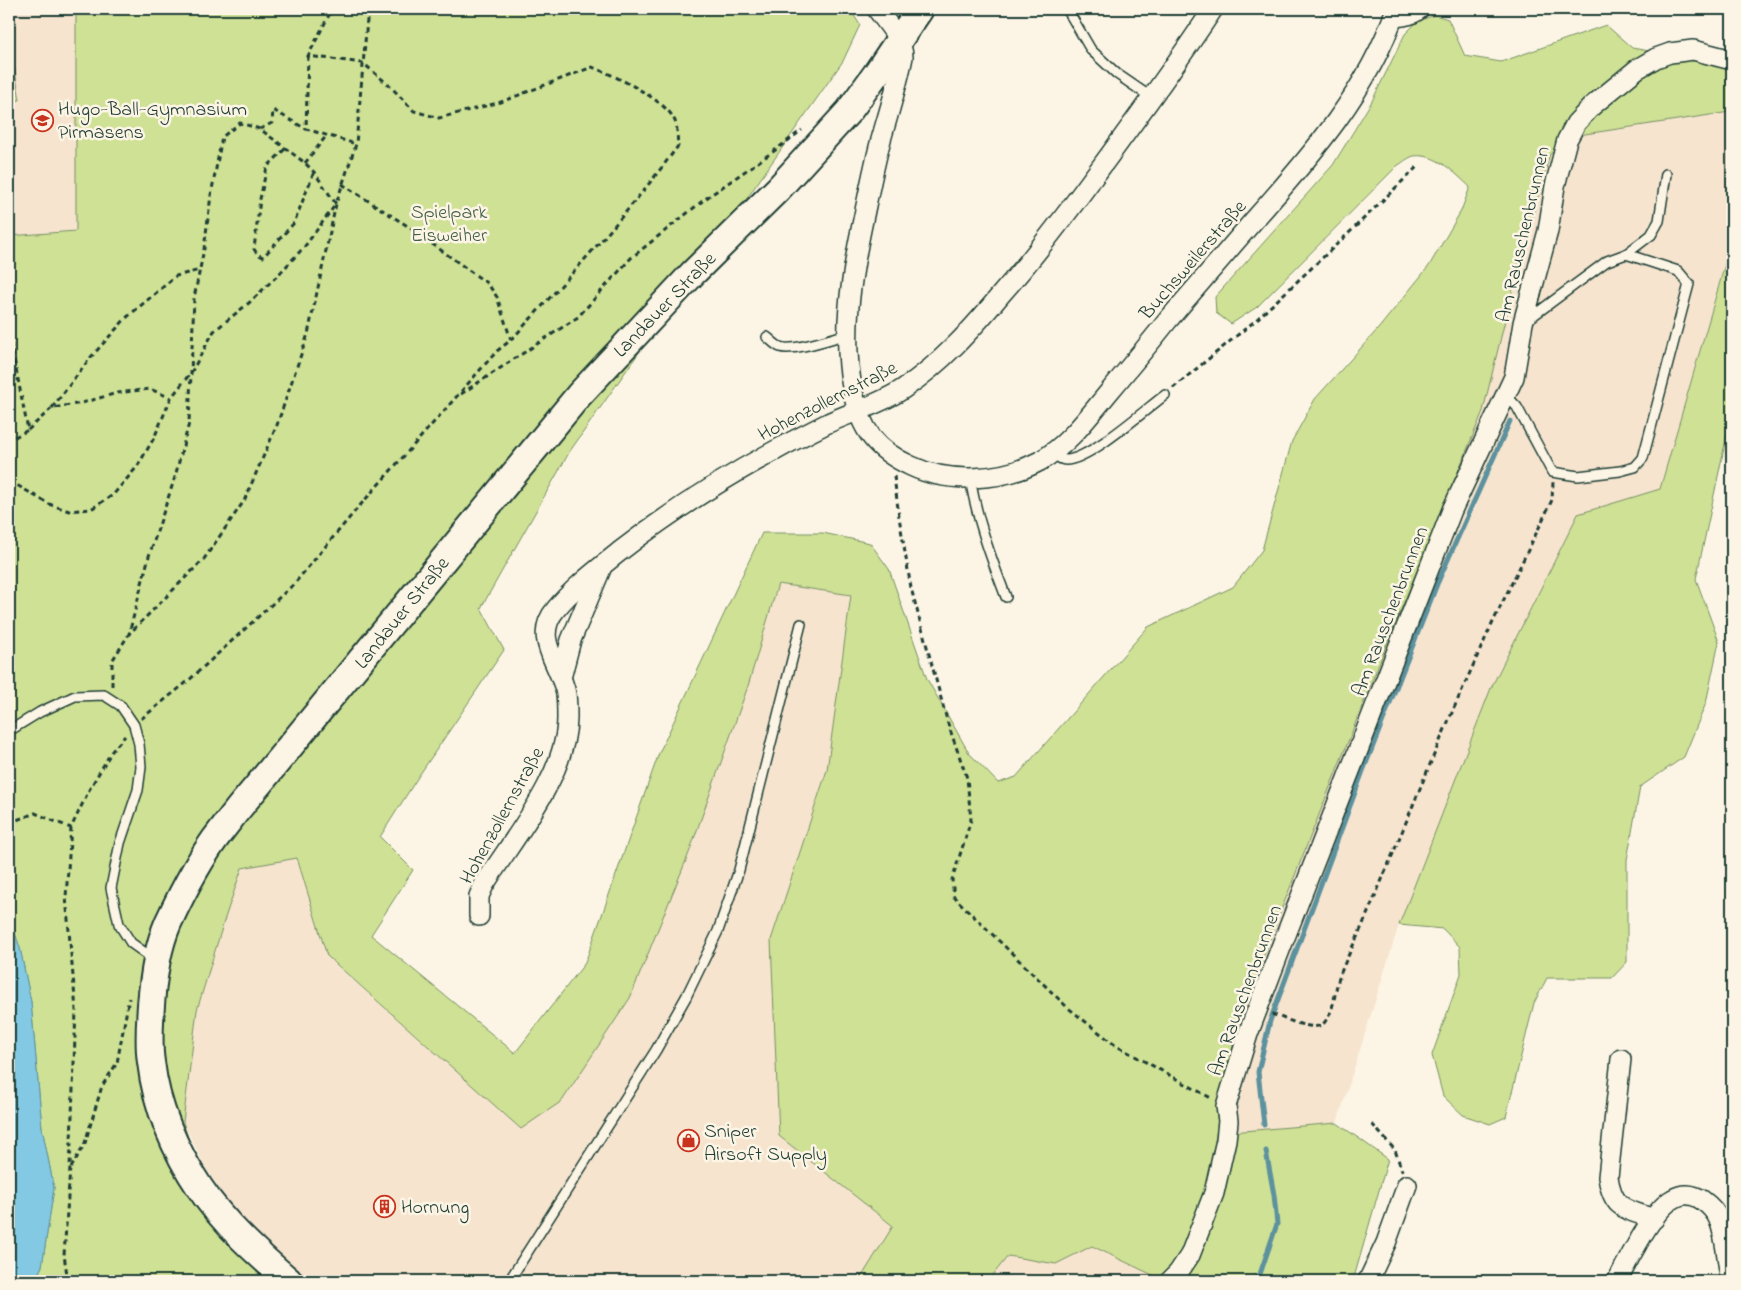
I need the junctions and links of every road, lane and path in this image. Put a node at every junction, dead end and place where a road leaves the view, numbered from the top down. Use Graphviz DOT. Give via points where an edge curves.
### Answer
graph roads {
  1 [pos="332,9"];
  2 [pos="368,9"];
  3 [pos="878,9"];
  4 [pos="920,9"];
  5 [pos="1068,9"];
  6 [pos="1213,9"];
  7 [pos="1419,9"];
  8 [pos="1395,13"];
  9 [pos="899,40"];
  10 [pos="308,56"];
  11 [pos="1732,60"];
  12 [pos="363,63"];
  13 [pos="1152,98"];
  14 [pos="806,127"];
  15 [pos="306,128"];
  16 [pos="260,129"];
  17 [pos="327,135"];
  18 [pos="356,144"];
  19 [pos="285,149"];
  20 [pos="305,163"];
  21 [pos="1416,167"];
  22 [pos="314,172"];
  23 [pos="1666,174"];
  24 [pos="342,184"];
  25 [pos="336,204"];
  26 [pos="1626,254"];
  27 [pos="200,270"];
  28 [pos="1523,323"];
  29 [pos="9,334"];
  30 [pos="847,334"];
  31 [pos="767,337"];
  32 [pos="511,340"];
  33 [pos="192,372"];
  34 [pos="1165,395"];
  35 [pos="1506,395"];
  36 [pos="456,397"];
  37 [pos="171,398"];
  38 [pos="52,408"];
  39 [pos="858,411"];
  40 [pos="28,430"];
  41 [pos="9,440"];
  42 [pos="1054,452"];
  43 [pos="892,455"];
  44 [pos="1552,472"];
  45 [pos="970,478"];
  46 [pos="9,483"];
  47 [pos="603,565"];
  48 [pos="1006,597"];
  49 [pos="801,624"];
  50 [pos="129,634"];
  51 [pos="561,678"];
  52 [pos="112,700"];
  53 [pos="134,725"];
  54 [pos="9,731"];
  55 [pos="9,823"];
  56 [pos="71,828"];
  57 [pos="479,916"];
  58 [pos="157,961"];
  59 [pos="1274,1015"];
  60 [pos="1621,1059"];
  61 [pos="1226,1106"];
  62 [pos="1372,1124"];
  63 [pos="1406,1185"];
  64 [pos="1654,1219"];
  65 [pos="68,1281"];
  66 [pos="289,1281"];
  67 [pos="508,1281"];
  68 [pos="1170,1281"];
  69 [pos="1368,1281"];
  70 [pos="1617,1281"];
  71 [pos="1730,1281"];
  1 -- 10 [label="path"];
  2 -- 12 [label="path"];
  3 -- 9 [label="street"];
  4 -- 9 [label="main road, Landauer Straße"];
  5 -- 13 [label="lane" via="1091,50 1117,74"];
  6 -- 13 [label="street, Hohenzollernstraße"];
  7 -- 8 [label="street" via="1408,15"];
  8 -- 42 [label="street, Buchsweilerstraße" via="1340,118 1096,408"];
  9 -- 30 [label="street, Buchsweilerstraße" via="903,57 879,148 850,284"];
  9 -- 58 [label="main road, Landauer Straße" via="849,111 814,150 579,395 220,832 168,924"];
  10 -- 12 [label="path"];
  10 -- 15 [label="path"];
  11 -- 28 [label="street, Am Rauschenbrunnen" via="1693,50 1670,53 1637,69 1576,123 1567,140 1548,230"];
  12 -- 18 [label="path"];
  12 -- 32 [label="path" via="414,111 439,118 501,102 592,67 628,82 659,103 675,120 678,146 648,186"];
  13 -- 39 [label="street, Hohenzollernstraße" via="1036,253 964,337 904,389"];
  14 -- 36 [label="path" via="705,199 631,258 578,317"];
  15 -- 16 [label="path" via="273,110 272,124"];
  15 -- 17 [label="path"];
  16 -- 19 [label="path"];
  16 -- 27 [label="path" via="240,123 222,136"];
  17 -- 18 [label="path"];
  17 -- 20 [label="path"];
  18 -- 24 [label="path"];
  19 -- 20 [label="path"];
  19 -- 22 [label="path" via="267,167 254,248 257,254 263,257 294,223"];
  20 -- 22 [label="path"];
  21 -- 34 [label="path" via="1256,320"];
  22 -- 25 [label="path"];
  23 -- 26 [label="lane" via="1659,220 1651,235"];
  24 -- 25 [label="path"];
  24 -- 32 [label="path" via="488,284 497,297"];
  25 -- 33 [label="path" via="280,273 214,331"];
  25 -- 50 [label="path" via="308,334 277,425 244,501 204,559"];
  26 -- 28 [label="lane" via="1607,261"];
  26 -- 44 [label="lane" via="1678,270 1689,284 1643,458 1635,467 1620,471 1578,476"];
  27 -- 33 [label="path" via="194,298"];
  27 -- 38 [label="path" via="176,276 126,318"];
  28 -- 35 [label="street, Am Rauschenbrunnen" via="1514,377"];
  29 -- 40 [label="path"];
  30 -- 31 [label="lane" via="786,348 780,348"];
  30 -- 39 [label="street, Buchsweilerstraße"];
  32 -- 36 [label="path"];
  33 -- 37 [label="path"];
  33 -- 50 [label="path" via="189,423"];
  34 -- 42 [label="lane" via="1112,436 1076,458 1065,460"];
  35 -- 44 [label="lane" via="1517,407"];
  35 -- 61 [label="street, Am Rauschenbrunnen" via="1452,510 1248,1034"];
  36 -- 53 [label="path" via="294,584 187,682"];
  37 -- 38 [label="path" via="150,389"];
  37 -- 46 [label="path" via="137,467 113,495 91,509 69,511"];
  38 -- 40 [label="path"];
  39 -- 43 [label="street, Buchsweilerstraße" via="870,436"];
  39 -- 47 [label="street, Hohenzollernstraße" via="828,423 728,478 675,511"];
  40 -- 41 [label="path"];
  42 -- 45 [label="street, Buchsweilerstraße" via="1022,469"];
  43 -- 45 [label="street, Buchsweilerstraße" via="935,476"];
  43 -- 61 [label="path" via="911,588 967,778 971,820 952,880 954,897 1067,1007 1115,1045"];
  44 -- 59 [label="path" via="1552,500 1472,668 1343,969 1328,1016 1323,1024 1311,1026"];
  45 -- 48 [label="lane" via="984,539"];
  47 -- 51 [label="street, Hohenzollernstraße" via="571,640"];
  47 -- 51 [label="street, Hohenzollernstraße" via="575,588 549,617 546,626 550,653"];
  49 -- 67 [label="lane" via="739,870 718,931 656,1050"];
  50 -- 52 [label="path" via="112,661"];
  51 -- 57 [label="street, Hohenzollernstraße" via="566,692 564,747 542,794 484,885 479,896"];
  52 -- 53 [label="lane" via="121,706"];
  52 -- 54 [label="lane" via="104,695 75,696"];
  53 -- 56 [label="path" via="112,752"];
  53 -- 58 [label="lane" via="141,767 138,790 120,843 111,888 119,924 131,942"];
  55 -- 56 [label="path" via="35,813"];
  56 -- 65 [label="path" via="66,896 76,1010 64,1255"];
  58 -- 66 [label="main road, Landauer Straße" via="150,1020 150,1060 157,1096 169,1130 199,1188 217,1211"];
  60 -- 64 [label="street" via="1608,1177 1610,1191 1619,1205"];
  61 -- 68 [label="street, Am Rauschenbrunnen" via="1226,1140 1214,1193 1190,1255"];
  62 -- 63 [label="path" via="1395,1150"];
  63 -- 69 [label="street" via="1386,1243"];
  64 -- 70 [label="street"];
  64 -- 71 [label="street" via="1666,1204 1681,1196 1697,1197 1705,1203 1719,1221"];
}
